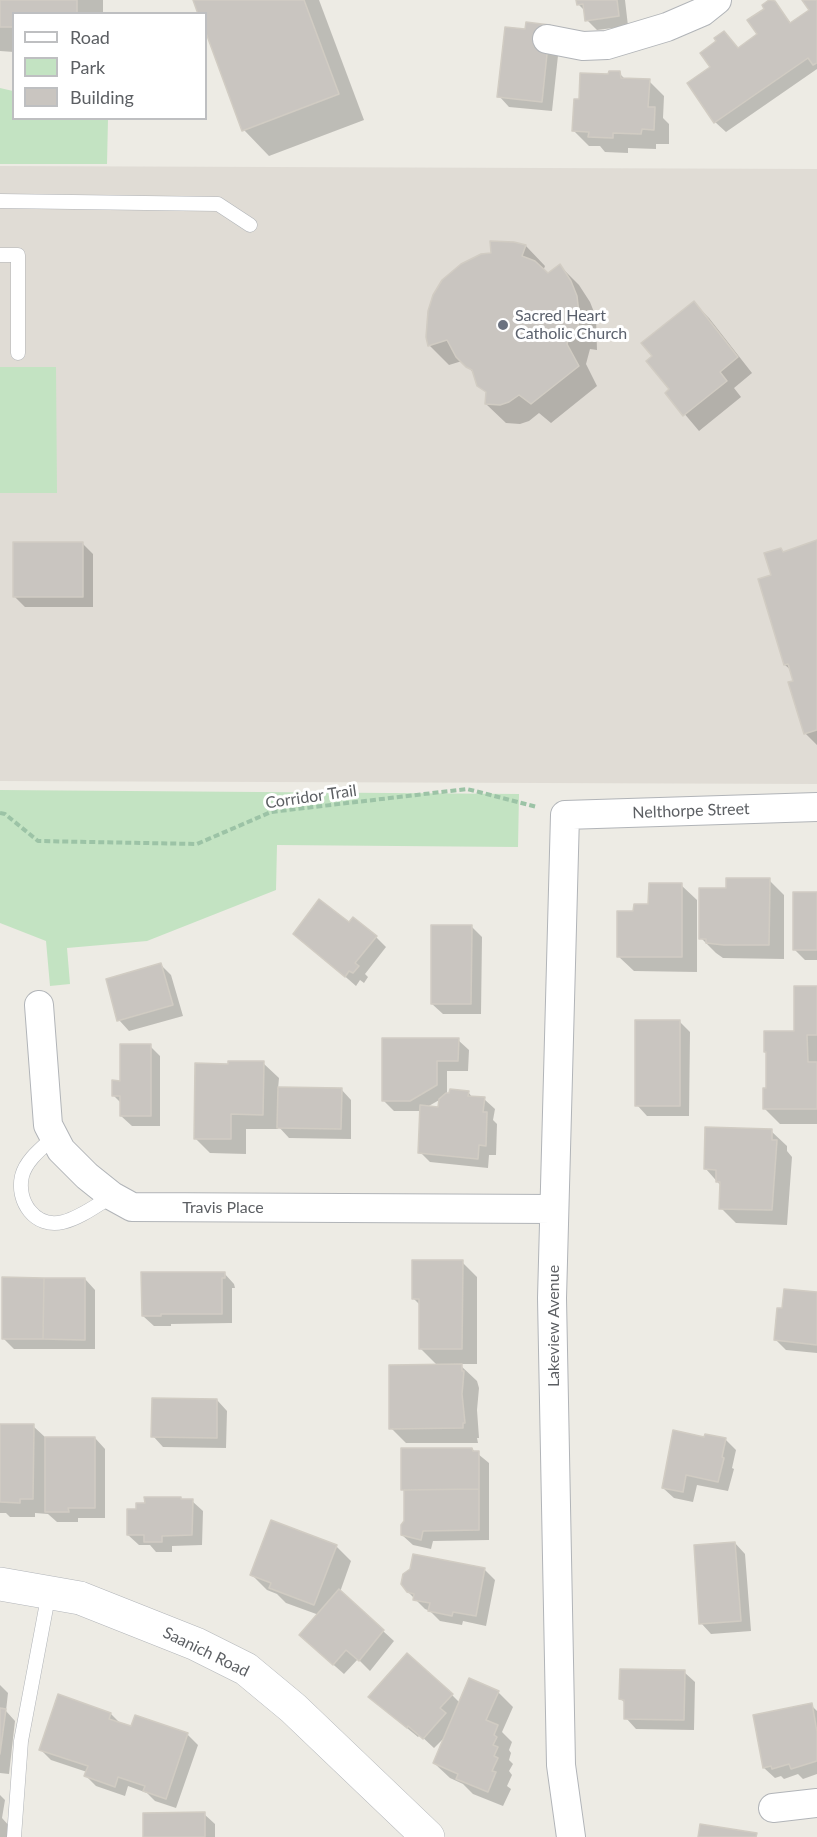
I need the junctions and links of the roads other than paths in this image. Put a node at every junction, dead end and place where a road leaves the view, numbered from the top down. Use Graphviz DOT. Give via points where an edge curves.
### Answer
graph roads {
  1 [pos="717,0"];
  2 [pos="547,39"];
  3 [pos="0,201"];
  4 [pos="249,225"];
  5 [pos="0,255"];
  6 [pos="18,353"];
  7 [pos="817,807"];
  8 [pos="565,815"];
  9 [pos="39,1005"];
  10 [pos="54,1137"];
  11 [pos="112,1196"];
  12 [pos="554,1209"];
  13 [pos="0,1584"];
  14 [pos="49,1592"];
  15 [pos="817,1803"];
  16 [pos="773,1808"];
  17 [pos="14,1837"];
  18 [pos="428,1837"];
  19 [pos="571,1837"];
  1 -- 2 [label="street" via="702,12 667,27 607,45 583,46"];
  3 -- 4 [label="lane" via="218,204"];
  5 -- 6 [label="lane" via="18,255"];
  7 -- 8 [label="street, Nelthorpe Street"];
  8 -- 12 [label="street, Lakeview Avenue"];
  9 -- 10 [label="street, Travis Place" via="48,1125"];
  10 -- 11 [label="street, Travis Place" via="61,1150"];
  10 -- 11 [label="lane" via="30,1161 22,1176 21,1193 35,1218 61,1223"];
  11 -- 12 [label="street, Travis Place" via="132,1206 158,1208"];
  12 -- 19 [label="street, Lakeview Avenue" via="552,1298 561,1765"];
  13 -- 14 [label="street, Saanich Road"];
  14 -- 17 [label="lane" via="21,1741"];
  14 -- 18 [label="street, Saanich Road" via="80,1598 139,1621 246,1669 293,1708"];
  15 -- 16 [label="street"];
}
